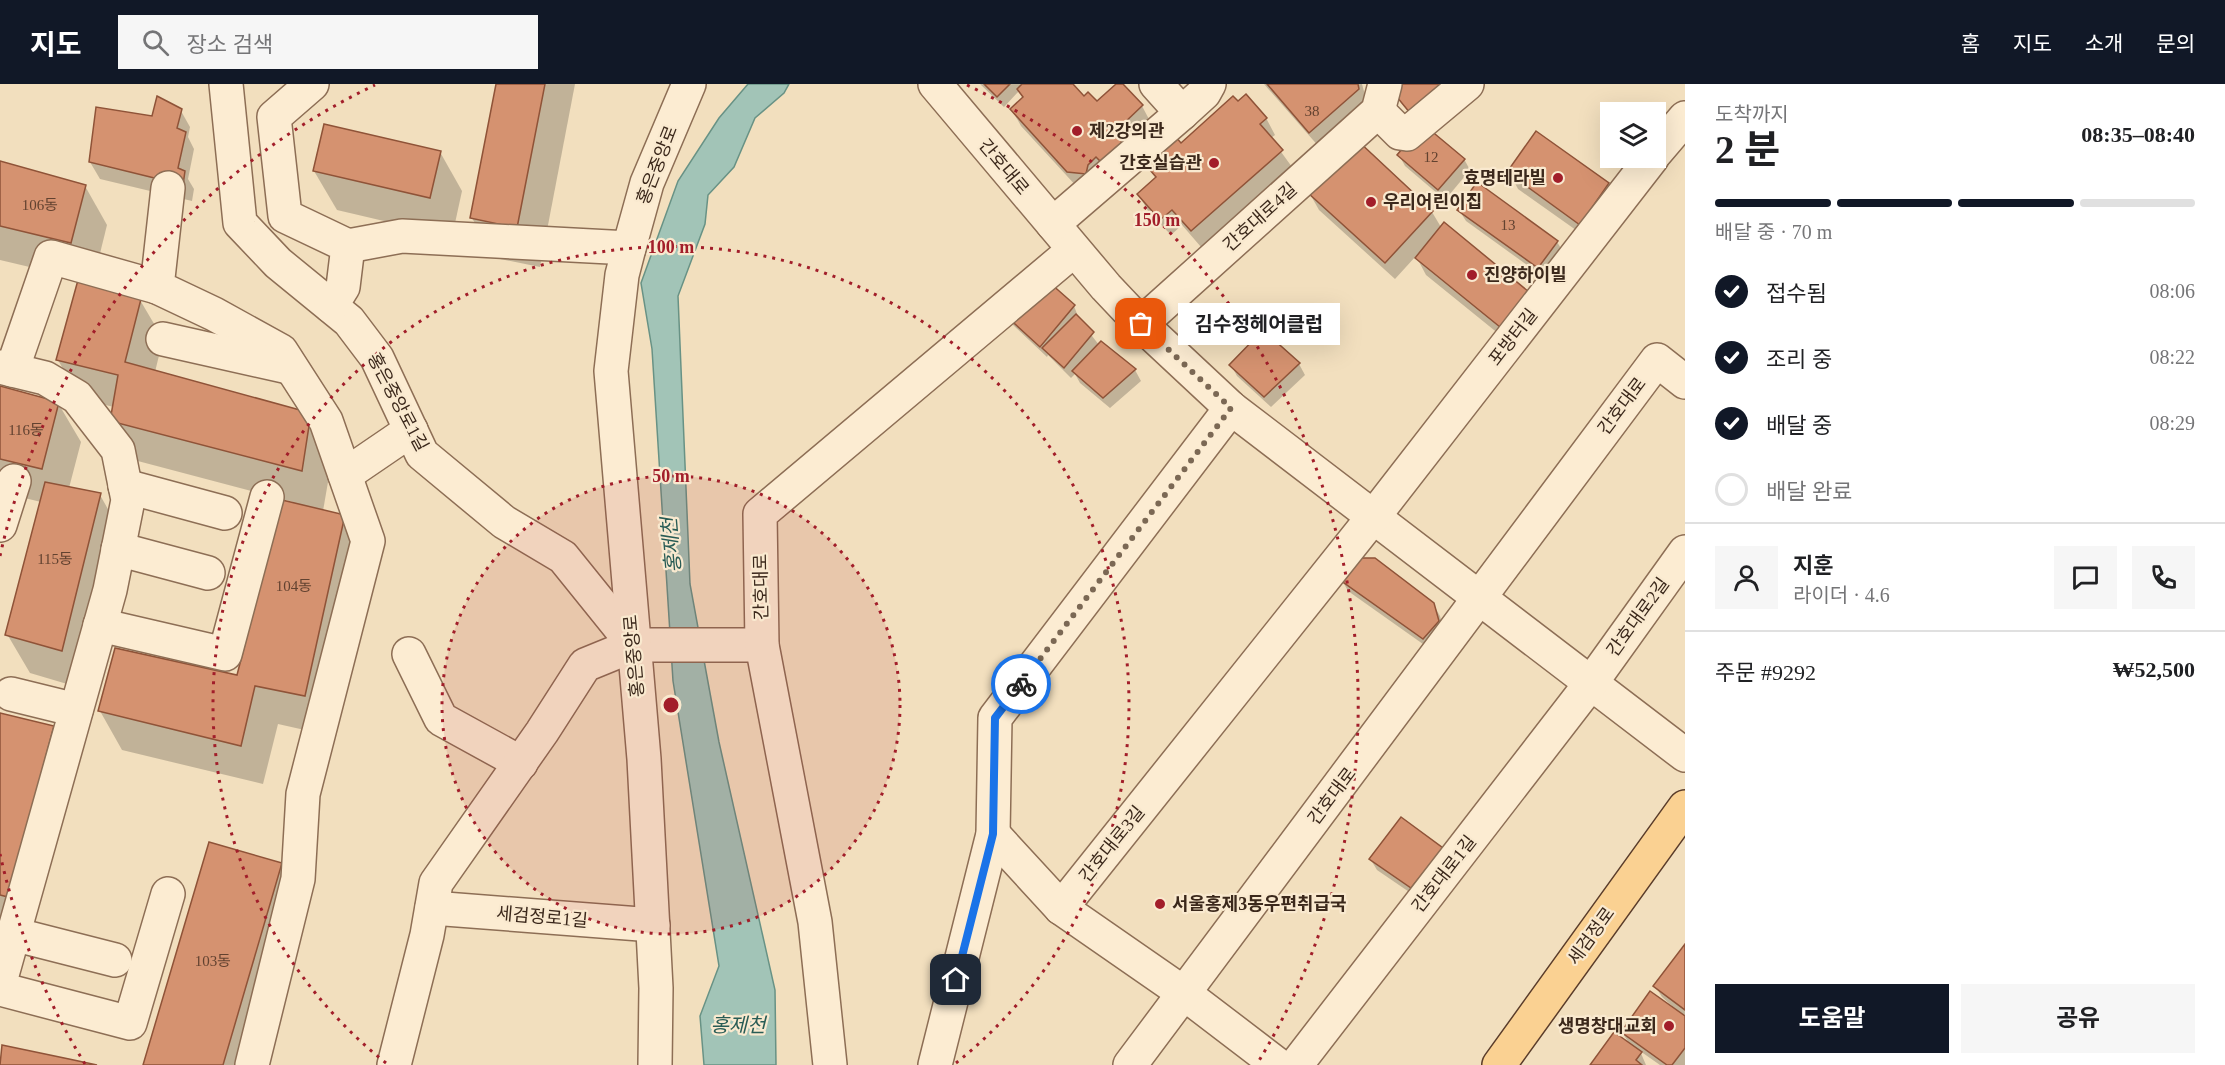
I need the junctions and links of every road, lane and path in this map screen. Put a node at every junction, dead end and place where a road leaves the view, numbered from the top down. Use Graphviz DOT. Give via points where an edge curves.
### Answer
graph roads {
  1 [pos="226,84"];
  2 [pos="312,84"];
  3 [pos="689,84"];
  4 [pos="935,84"];
  5 [pos="1156,84"];
  6 [pos="1209,84"];
  7 [pos="1467,84"];
  8 [pos="1381,98"];
  9 [pos="1182,113"];
  10 [pos="1685,118"];
  11 [pos="1666,140"];
  12 [pos="1644,168"];
  13 [pos="168,188"];
  14 [pos="1053,224"];
  15 [pos="348,246"];
  16 [pos="629,248"];
  17 [pos="1074,250"];
  18 [pos="157,287"];
  19 [pos="331,306"];
  20 [pos="1141,324"];
  21 [pos="164,339"];
  22 [pos="6,368"];
  23 [pos="292,368"];
  24 [pos="1685,382"];
  25 [pos="1231,408"];
  26 [pos="411,430"];
  27 [pos="345,475"];
  28 [pos="14,481"];
  29 [pos="125,486"];
  30 [pos="267,497"];
  31 [pos="225,513"];
  32 [pos="1374,516"];
  33 [pos="0,525"];
  34 [pos="118,549"];
  35 [pos="1685,552"];
  36 [pos="208,573"];
  37 [pos="1480,597"];
  38 [pos="100,625"];
  39 [pos="634,645"];
  40 [pos="762,645"];
  41 [pos="409,654"];
  42 [pos="1591,683"];
  43 [pos="11,694"];
  44 [pos="76,710"];
  45 [pos="1685,755"];
  46 [pos="521,763"];
  47 [pos="1685,807"];
  48 [pos="993,834"];
  49 [pos="168,894"];
  50 [pos="432,908"];
  51 [pos="1062,908"];
  52 [pos="653,925"];
  53 [pos="13,934"];
  54 [pos="115,960"];
  55 [pos="0,982"];
  56 [pos="0,989"];
  57 [pos="1185,994"];
  58 [pos="252,1065"];
  59 [pos="394,1065"];
  60 [pos="655,1065"];
  61 [pos="830,1065"];
  62 [pos="935,1065"];
  63 [pos="1130,1065"];
  64 [pos="1278,1065"];
  65 [pos="1296,1065"];
  66 [pos="1499,1065"];
  1 -- 19 [label="street, 홍은중앙로1길" via="240,224 278,263"];
  2 -- 15 [label="street" via="274,117 285,216"];
  3 -- 16 [label="street, 홍은중앙로" via="647,183"];
  4 -- 14 [label="street, 간호대로"];
  5 -- 9 [label="street"];
  6 -- 9 [label="street"];
  7 -- 8 [label="street, 간호대로4길" via="1407,134 1400,133"];
  8 -- 20 [label="street, 간호대로4길"];
  9 -- 14 [label="street"];
  10 -- 11 [label="street"];
  12 -- 32 [label="street, 포방터길"];
  13 -- 18 [label="street"];
  14 -- 17 [label="street, 간호대로"];
  15 -- 16 [label="street" via="402,236"];
  15 -- 19 [label="street" via="343,287"];
  16 -- 39 [label="street, 홍은중앙로" via="622,275 612,371"];
  17 -- 20 [label="street, 간호대로"];
  17 -- 40 [label="street, 간호대로" via="760,514"];
  18 -- 22 [label="street" via="51,257"];
  18 -- 23 [label="street" via="282,351"];
  19 -- 26 [label="street, 홍은중앙로1길" via="349,321 377,358"];
  20 -- 25 [label="street, 간호대로"];
  21 -- 23 [label="street"];
  22 -- 29 [label="street" via="45,378 77,397 118,450"];
  23 -- 27 [label="street" via="326,421"];
  24 -- 37 [label="street, 간호대로" via="1657,360"];
  25 -- 32 [label="street, 간호대로"];
  25 -- 48 [label="street" via="995,718"];
  26 -- 27 [label="street"];
  26 -- 39 [label="street, 홍은중앙로1길" via="422,454 504,522 563,557"];
  27 -- 58 [label="street" via="368,541 303,794 298,879"];
  28 -- 33 [label="street"];
  29 -- 31 [label="street"];
  29 -- 34 [label="street" via="128,500"];
  30 -- 38 [label="street" via="225,654"];
  32 -- 37 [label="street, 간호대로"];
  32 -- 51 [label="street, 간호대로3길"];
  34 -- 36 [label="street"];
  34 -- 38 [label="street"];
  35 -- 42 [label="street, 간호대로2길"];
  37 -- 42 [label="street, 간호대로"];
  37 -- 57 [label="street, 간호대로"];
  38 -- 44 [label="street"];
  39 -- 40 [label="street"];
  39 -- 46 [label="street" via="585,665"];
  39 -- 52 [label="street, 홍은중앙로"];
  40 -- 61 [label="street, 간호대로" via="815,921"];
  41 -- 46 [label="street" via="441,719"];
  42 -- 45 [label="street, 간호대로"];
  42 -- 65 [label="street, 간호대로1길"];
  43 -- 44 [label="street"];
  44 -- 53 [label="street"];
  46 -- 50 [label="street" via="436,883"];
  47 -- 66 [label="main road, 세검정로"];
  48 -- 51 [label="street"];
  48 -- 62 [label="street"];
  49 -- 56 [label="street" via="130,1023"];
  50 -- 52 [label="street, 세검정로1길"];
  50 -- 59 [label="street"];
  51 -- 57 [label="street"];
  52 -- 60 [label="street, 홍은중앙로"];
  53 -- 54 [label="street"];
  53 -- 55 [label="street"];
  57 -- 63 [label="street, 간호대로"];
  57 -- 64 [label="street"];
}
